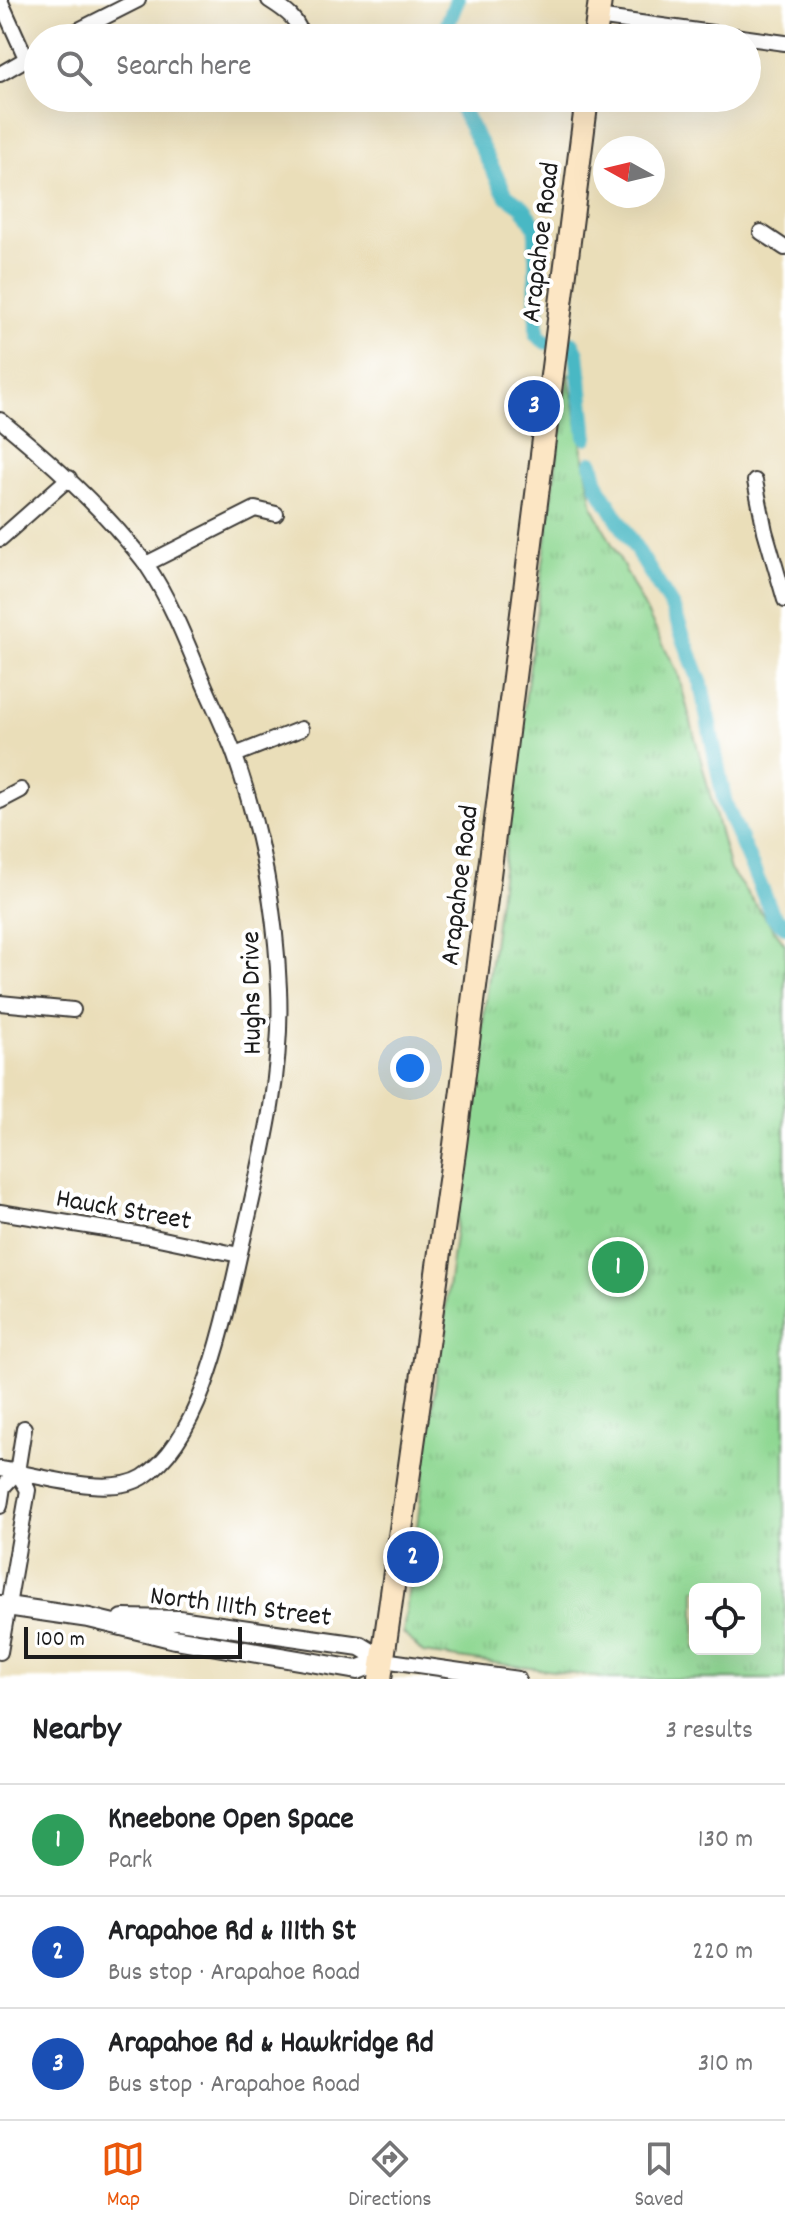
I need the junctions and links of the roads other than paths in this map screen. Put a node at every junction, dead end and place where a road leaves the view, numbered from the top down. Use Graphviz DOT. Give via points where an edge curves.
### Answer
graph roads {
  1 [pos="0,0"];
  2 [pos="138,0"];
  3 [pos="269,0"];
  4 [pos="597,18"];
  5 [pos="91,24"];
  6 [pos="297,24"];
  7 [pos="642,24"];
  8 [pos="761,40"];
  9 [pos="24,41"];
  10 [pos="785,43"];
  11 [pos="24,60"];
  12 [pos="0,74"];
  13 [pos="585,112"];
  14 [pos="761,232"];
  15 [pos="785,248"];
  16 [pos="0,420"];
  17 [pos="69,478"];
  18 [pos="755,481"];
  19 [pos="276,514"];
  20 [pos="0,539"];
  21 [pos="146,564"];
  22 [pos="782,572"];
  23 [pos="785,600"];
  24 [pos="301,729"];
  25 [pos="235,755"];
  26 [pos="21,790"];
  27 [pos="0,801"];
  28 [pos="0,1003"];
  29 [pos="73,1010"];
  30 [pos="0,1212"];
  31 [pos="239,1255"];
  32 [pos="24,1428"];
  33 [pos="0,1469"];
  34 [pos="17,1472"];
  35 [pos="0,1506"];
  36 [pos="4,1605"];
  37 [pos="0,1652"];
  38 [pos="382,1670"];
  39 [pos="518,1679"];
  1 -- 9 [label="street"];
  2 -- 5 [label="street"];
  3 -- 6 [label="street"];
  4 -- 7 [label="street"];
  8 -- 10 [label="street"];
  11 -- 12 [label="street"];
  13 -- 38 [label="main road, Arapahoe Road" via="455,1145"];
  14 -- 15 [label="street"];
  16 -- 17 [label="street, Hughs Drive"];
  17 -- 20 [label="street"];
  17 -- 21 [label="street, Hughs Drive"];
  18 -- 22 [label="street" via="765,531"];
  19 -- 21 [label="street" via="255,509"];
  21 -- 25 [label="street, Hughs Drive"];
  22 -- 23 [label="street"];
  24 -- 25 [label="street"];
  25 -- 31 [label="street, Hughs Drive" via="265,860 279,991 271,1119"];
  26 -- 27 [label="street"];
  28 -- 29 [label="street"];
  30 -- 31 [label="street, Hauck Street"];
  31 -- 34 [label="street, Hughs Drive" via="214,1358 193,1410 159,1462 142,1477 111,1486"];
  32 -- 34 [label="street"];
  33 -- 34 [label="street, Hughs Drive"];
  34 -- 35 [label="street" via="3,1487"];
  34 -- 36 [label="street" via="28,1490 15,1579"];
  36 -- 37 [label="street"];
  36 -- 38 [label="street, North 111th Street" via="89,1618 179,1620 360,1646"];
  38 -- 39 [label="street, North 111th Street"];
}
